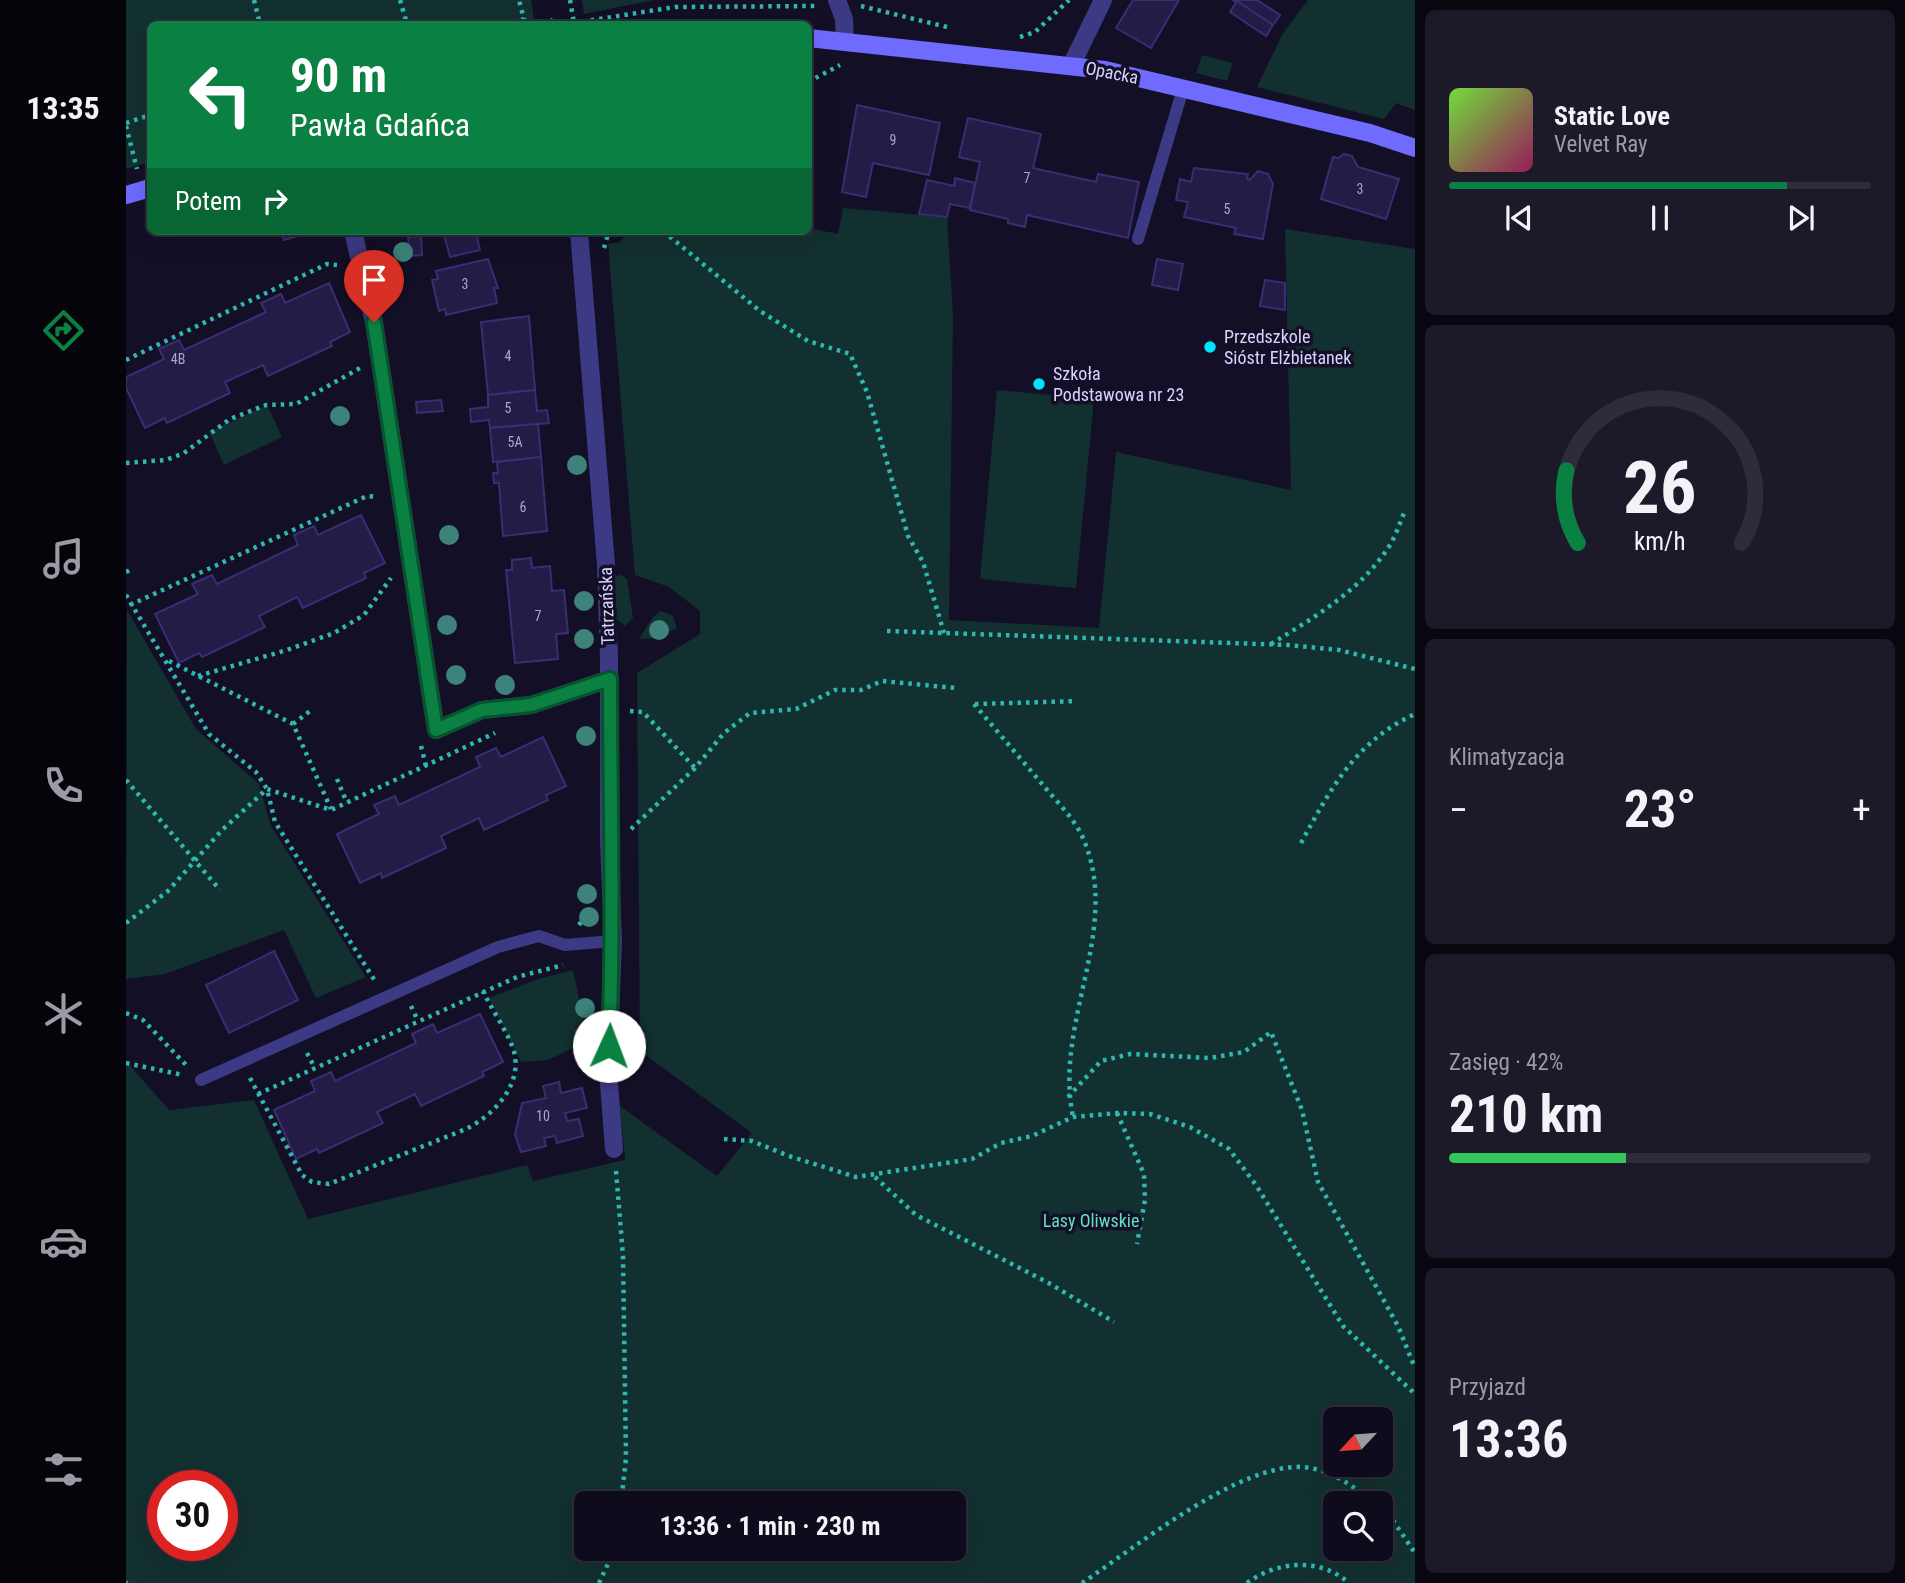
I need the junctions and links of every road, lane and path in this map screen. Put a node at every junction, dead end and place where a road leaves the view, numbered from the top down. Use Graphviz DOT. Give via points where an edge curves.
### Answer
graph roads {
  1 [pos="254,0"];
  2 [pos="400,0"];
  3 [pos="519,0"];
  4 [pos="570,0"];
  5 [pos="807,0"];
  6 [pos="1069,0"];
  7 [pos="1103,0"];
  8 [pos="838,2"];
  9 [pos="813,6"];
  10 [pos="259,21"];
  11 [pos="406,21"];
  12 [pos="516,21"];
  13 [pos="573,21"];
  14 [pos="591,21"];
  15 [pos="960,29"];
  16 [pos="812,38"];
  17 [pos="845,41"];
  18 [pos="1010,41"];
  19 [pos="850,60"];
  20 [pos="1071,66"];
  21 [pos="812,80"];
  22 [pos="1184,89"];
  23 [pos="147,116"];
  24 [pos="126,124"];
  25 [pos="1415,148"];
  26 [pos="138,172"];
  27 [pos="147,189"];
  28 [pos="126,195"];
  29 [pos="354,235"];
  30 [pos="579,235"];
  31 [pos="668,235"];
  32 [pos="1138,239"];
  33 [pos="340,267"];
  34 [pos="359,357"];
  35 [pos="126,360"];
  36 [pos="361,368"];
  37 [pos="363,382"];
  38 [pos="126,463"];
  39 [pos="377,497"];
  40 [pos="1404,513"];
  41 [pos="391,578"];
  42 [pos="126,595"];
  43 [pos="130,605"];
  44 [pos="887,631"];
  45 [pos="944,632"];
  46 [pos="1270,644"];
  47 [pos="168,661"];
  48 [pos="1415,668"];
  49 [pos="198,676"];
  50 [pos="610,679"];
  51 [pos="956,688"];
  52 [pos="1077,701"];
  53 [pos="610,710"];
  54 [pos="310,711"];
  55 [pos="1415,714"];
  56 [pos="293,724"];
  57 [pos="507,728"];
  58 [pos="695,768"];
  59 [pos="337,779"];
  60 [pos="126,780"];
  61 [pos="267,789"];
  62 [pos="347,803"];
  63 [pos="331,810"];
  64 [pos="609,841"];
  65 [pos="1301,843"];
  66 [pos="194,860"];
  67 [pos="220,890"];
  68 [pos="126,923"];
  69 [pos="613,941"];
  70 [pos="568,964"];
  71 [pos="483,991"];
  72 [pos="385,997"];
  73 [pos="126,1013"];
  74 [pos="241,1060"];
  75 [pos="126,1063"];
  76 [pos="201,1080"];
  77 [pos="258,1094"];
  78 [pos="1068,1097"];
  79 [pos="1117,1113"];
  80 [pos="1073,1117"];
  81 [pos="724,1139"];
  82 [pos="614,1149"];
  83 [pos="874,1176"];
  84 [pos="1137,1244"];
  85 [pos="1114,1322"];
  86 [pos="1415,1368"];
  87 [pos="1415,1394"];
  88 [pos="622,1491"];
  89 [pos="1359,1491"];
  90 [pos="1393,1520"];
  91 [pos="1415,1553"];
  92 [pos="609,1561"];
  93 [pos="598,1583"];
  94 [pos="1082,1583"];
  95 [pos="1247,1583"];
  96 [pos="1349,1583"];
  1 -- 10 [label="path"];
  2 -- 11 [label="path"];
  3 -- 12 [label="path" via="524,19"];
  4 -- 13 [label="path"];
  5 -- 9 [label="path"];
  6 -- 18 [label="path" via="1035,32"];
  7 -- 20 [label="street"];
  8 -- 9 [label="path"];
  8 -- 15 [label="path"];
  8 -- 17 [label="street"];
  9 -- 14 [label="path" via="675,7"];
  16 -- 17 [label="street, Opacka"];
  17 -- 20 [label="street, Opacka"];
  19 -- 21 [label="path"];
  20 -- 22 [label="street, Opacka"];
  22 -- 25 [label="street, Opacka"];
  22 -- 32 [label="lane"];
  23 -- 24 [label="path"];
  24 -- 26 [label="path"];
  27 -- 28 [label="street"];
  29 -- 50 [label="street" via="374,322 436,730 482,710 531,705"];
  30 -- 50 [label="street, Tatrzańska" via="606,565"];
  31 -- 45 [label="path" via="760,311 808,341 850,354 867,392 908,536 923,562"];
  33 -- 35 [label="path" via="327,264"];
  34 -- 36 [label="path"];
  36 -- 37 [label="path"];
  36 -- 38 [label="path" via="296,404 266,405 230,419 184,453 166,460"];
  39 -- 43 [label="path" via="367,496"];
  40 -- 46 [label="path" via="1388,548 1356,584 1325,610"];
  41 -- 49 [label="path" via="364,615 334,633"];
  42 -- 43 [label="path"];
  43 -- 47 [label="path"];
  44 -- 45 [label="path"];
  45 -- 46 [label="path"];
  46 -- 48 [label="path" via="1339,650"];
  47 -- 49 [label="path"];
  47 -- 61 [label="path" via="209,734 256,772"];
  49 -- 56 [label="path"];
  50 -- 53 [label="street, Tatrzańska"];
  51 -- 58 [label="path" via="882,681 861,690 835,690 796,709 750,713 724,733"];
  52 -- 78 [label="path" via="974,704 1067,815 1092,862 1094,933 1071,1040"];
  53 -- 58 [label="path" via="643,712"];
  53 -- 64 [label="street, Tatrzańska"];
  54 -- 56 [label="path"];
  55 -- 65 [label="path" via="1360,749"];
  56 -- 63 [label="path"];
  57 -- 62 [label="path"];
  58 -- 64 [label="path" via="631,830"];
  59 -- 62 [label="path"];
  60 -- 66 [label="path"];
  61 -- 63 [label="path"];
  61 -- 66 [label="path"];
  61 -- 72 [label="path" via="275,822"];
  62 -- 63 [label="path"];
  64 -- 69 [label="street, Tatrzańska"];
  66 -- 67 [label="path"];
  66 -- 68 [label="path" via="168,891"];
  69 -- 72 [label="lane" via="565,945 539,936 469,958"];
  69 -- 82 [label="street, Tatrzańska" via="608,1070"];
  70 -- 71 [label="path"];
  71 -- 77 [label="path"];
  71 -- 77 [label="path" via="515,1055 513,1077 493,1112 466,1129 330,1184 312,1182 292,1161"];
  72 -- 74 [label="lane"];
  73 -- 76 [label="path" via="143,1020"];
  74 -- 76 [label="lane"];
  74 -- 77 [label="path"];
  75 -- 76 [label="path"];
  78 -- 80 [label="path"];
  78 -- 86 [label="path" via="1101,1061 1129,1054 1210,1058 1244,1052 1271,1032 1302,1110 1318,1182 1398,1326"];
  79 -- 80 [label="path"];
  79 -- 84 [label="path" via="1144,1174 1145,1200"];
  79 -- 87 [label="path" via="1150,1114 1190,1127 1228,1149 1256,1185 1343,1326"];
  80 -- 83 [label="path" via="1032,1136 1001,1143 972,1159"];
  81 -- 83 [label="path" via="752,1141 856,1177"];
  82 -- 88 [label="path" via="623,1256 626,1458"];
  83 -- 85 [label="path" via="916,1216 1047,1282"];
  89 -- 94 [label="path" via="1328,1473 1304,1467 1264,1471 1228,1487"];
  90 -- 91 [label="path"];
  92 -- 93 [label="path"];
  95 -- 96 [label="path" via="1290,1564 1318,1566"];
}
